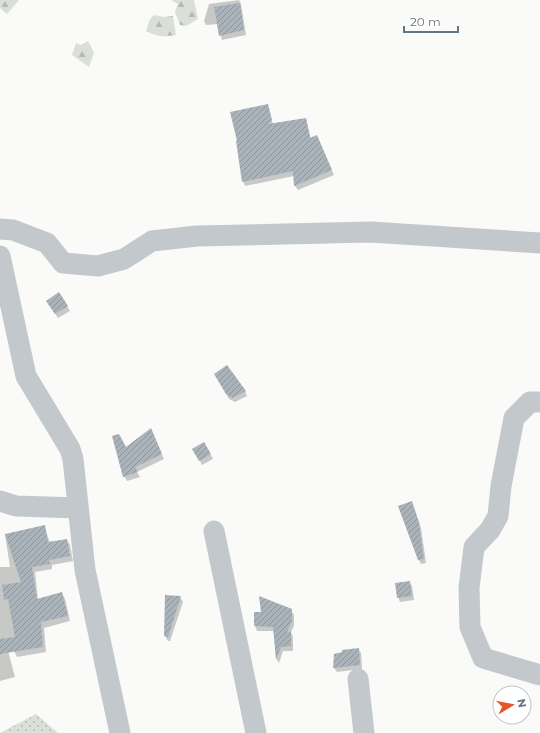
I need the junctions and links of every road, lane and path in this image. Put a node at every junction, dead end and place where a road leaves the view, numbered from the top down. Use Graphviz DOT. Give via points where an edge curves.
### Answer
graph roads {
  1 [pos="0,229"];
  2 [pos="540,243"];
  3 [pos="0,256"];
  4 [pos="540,402"];
  5 [pos="0,501"];
  6 [pos="78,508"];
  7 [pos="214,531"];
  8 [pos="540,675"];
  9 [pos="358,679"];
  10 [pos="120,733"];
  11 [pos="256,733"];
  12 [pos="364,733"];
  1 -- 2 [label="street" via="13,230 47,243 63,263 98,266 124,259 152,241 197,236 371,232"];
  3 -- 6 [label="street" via="26,376 70,449"];
  4 -- 8 [label="street" via="530,402 514,418 500,486 498,516 490,530 474,547 469,588 470,627 483,658"];
  5 -- 6 [label="street" via="16,506"];
  6 -- 10 [label="street" via="85,570"];
  7 -- 11 [label="street"];
  9 -- 12 [label="street"];
}
